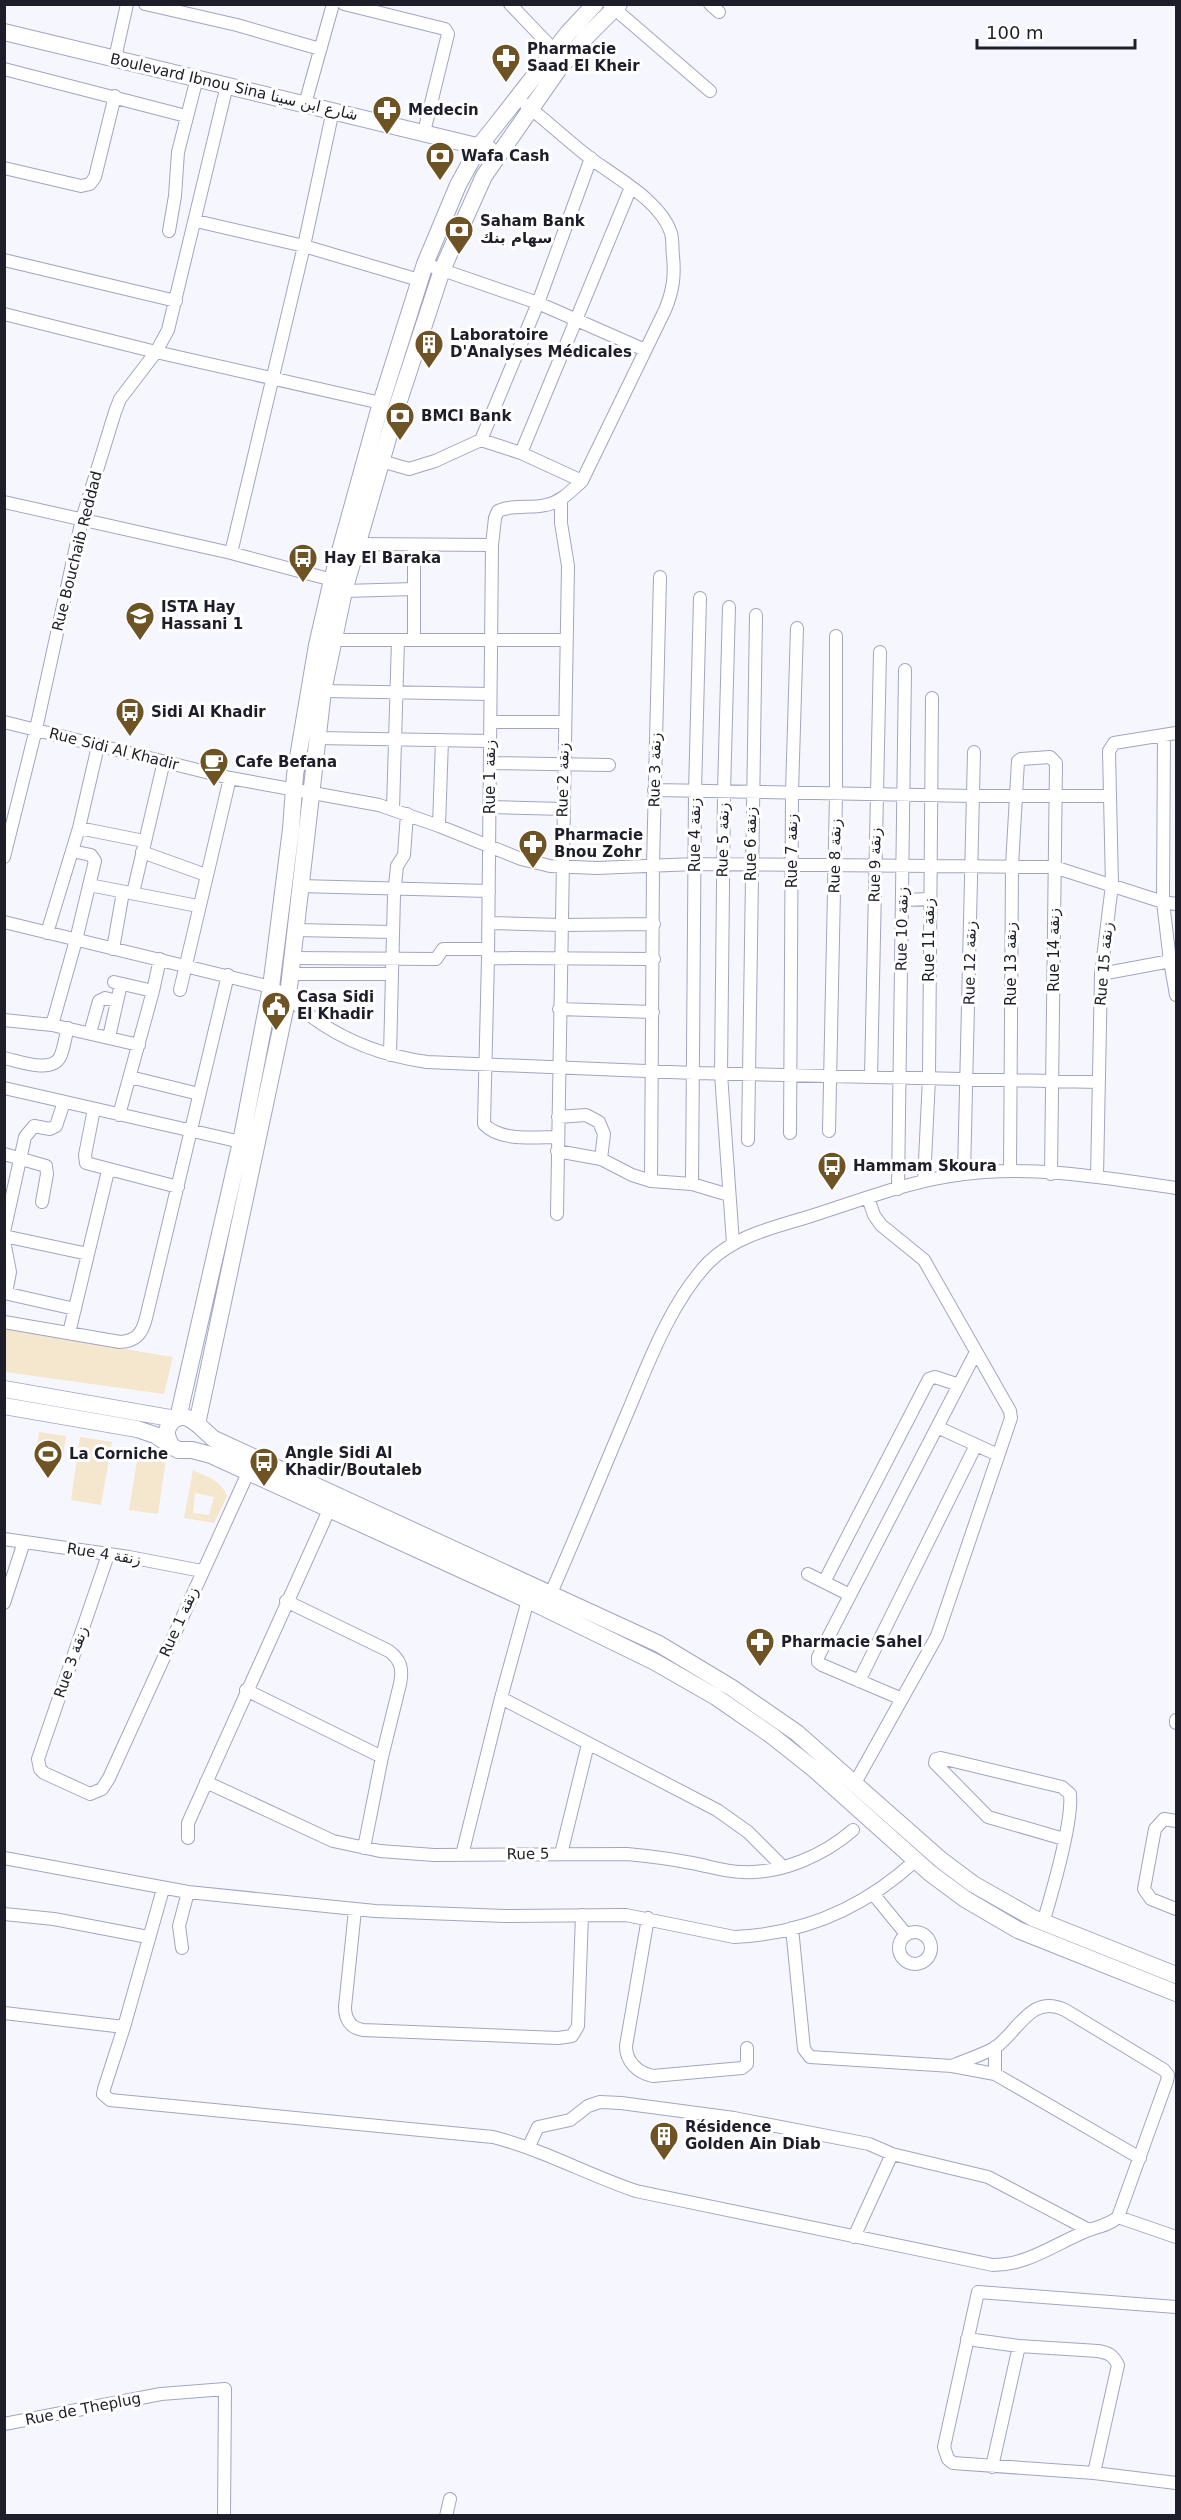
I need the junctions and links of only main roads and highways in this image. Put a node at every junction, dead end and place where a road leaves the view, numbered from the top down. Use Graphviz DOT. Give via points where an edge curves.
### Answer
graph roads {
  1 [pos="596,4"];
  2 [pos="615,6"];
  3 [pos="4,32"];
  4 [pos="523,103"];
  5 [pos="480,145"];
  6 [pos="498,153"];
  7 [pos="341,585"];
  8 [pos="302,791"];
  9 [pos="4,1389"];
  10 [pos="4,1406"];
  11 [pos="177,1418"];
  12 [pos="197,1425"];
  13 [pos="170,1443"];
  14 [pos="188,1450"];
  15 [pos="1176,1975"];
  16 [pos="1176,1992"];
  1 -- 4 [label="main road" via="554,50"];
  2 -- 4 [label="main road"];
  3 -- 5 [label="main road, Boulevard Ibnou Sina شارع ابن سينا"];
  4 -- 5 [label="main road"];
  4 -- 6 [label="main road"];
  5 -- 6 [label="main road, Boulevard Ibnou Sina شارع ابن سينا"];
  5 -- 7 [label="main road" via="458,184 419,280 381,403"];
  6 -- 7 [label="main road" via="442,270 358,544"];
  7 -- 8 [label="main road" via="317,738"];
  7 -- 8 [label="main road" via="315,656"];
  8 -- 11 [label="main road" via="289,851 271,987 241,1142"];
  8 -- 12 [label="main road" via="299,886 288,996"];
  9 -- 11 [label="main road"];
  10 -- 13 [label="main road" via="121,1425 152,1433"];
  11 -- 12 [label="main road" via="188,1418"];
  11 -- 13 [label="main road" via="167,1430"];
  12 -- 14 [label="main road" via="199,1441"];
  12 -- 15 [label="main road" via="219,1441 659,1644 797,1733 954,1870 1008,1906"];
  13 -- 14 [label="main road" via="175,1449"];
  14 -- 16 [label="main road" via="211,1455 647,1657 750,1720 815,1770 965,1899 1018,1930"];
}
